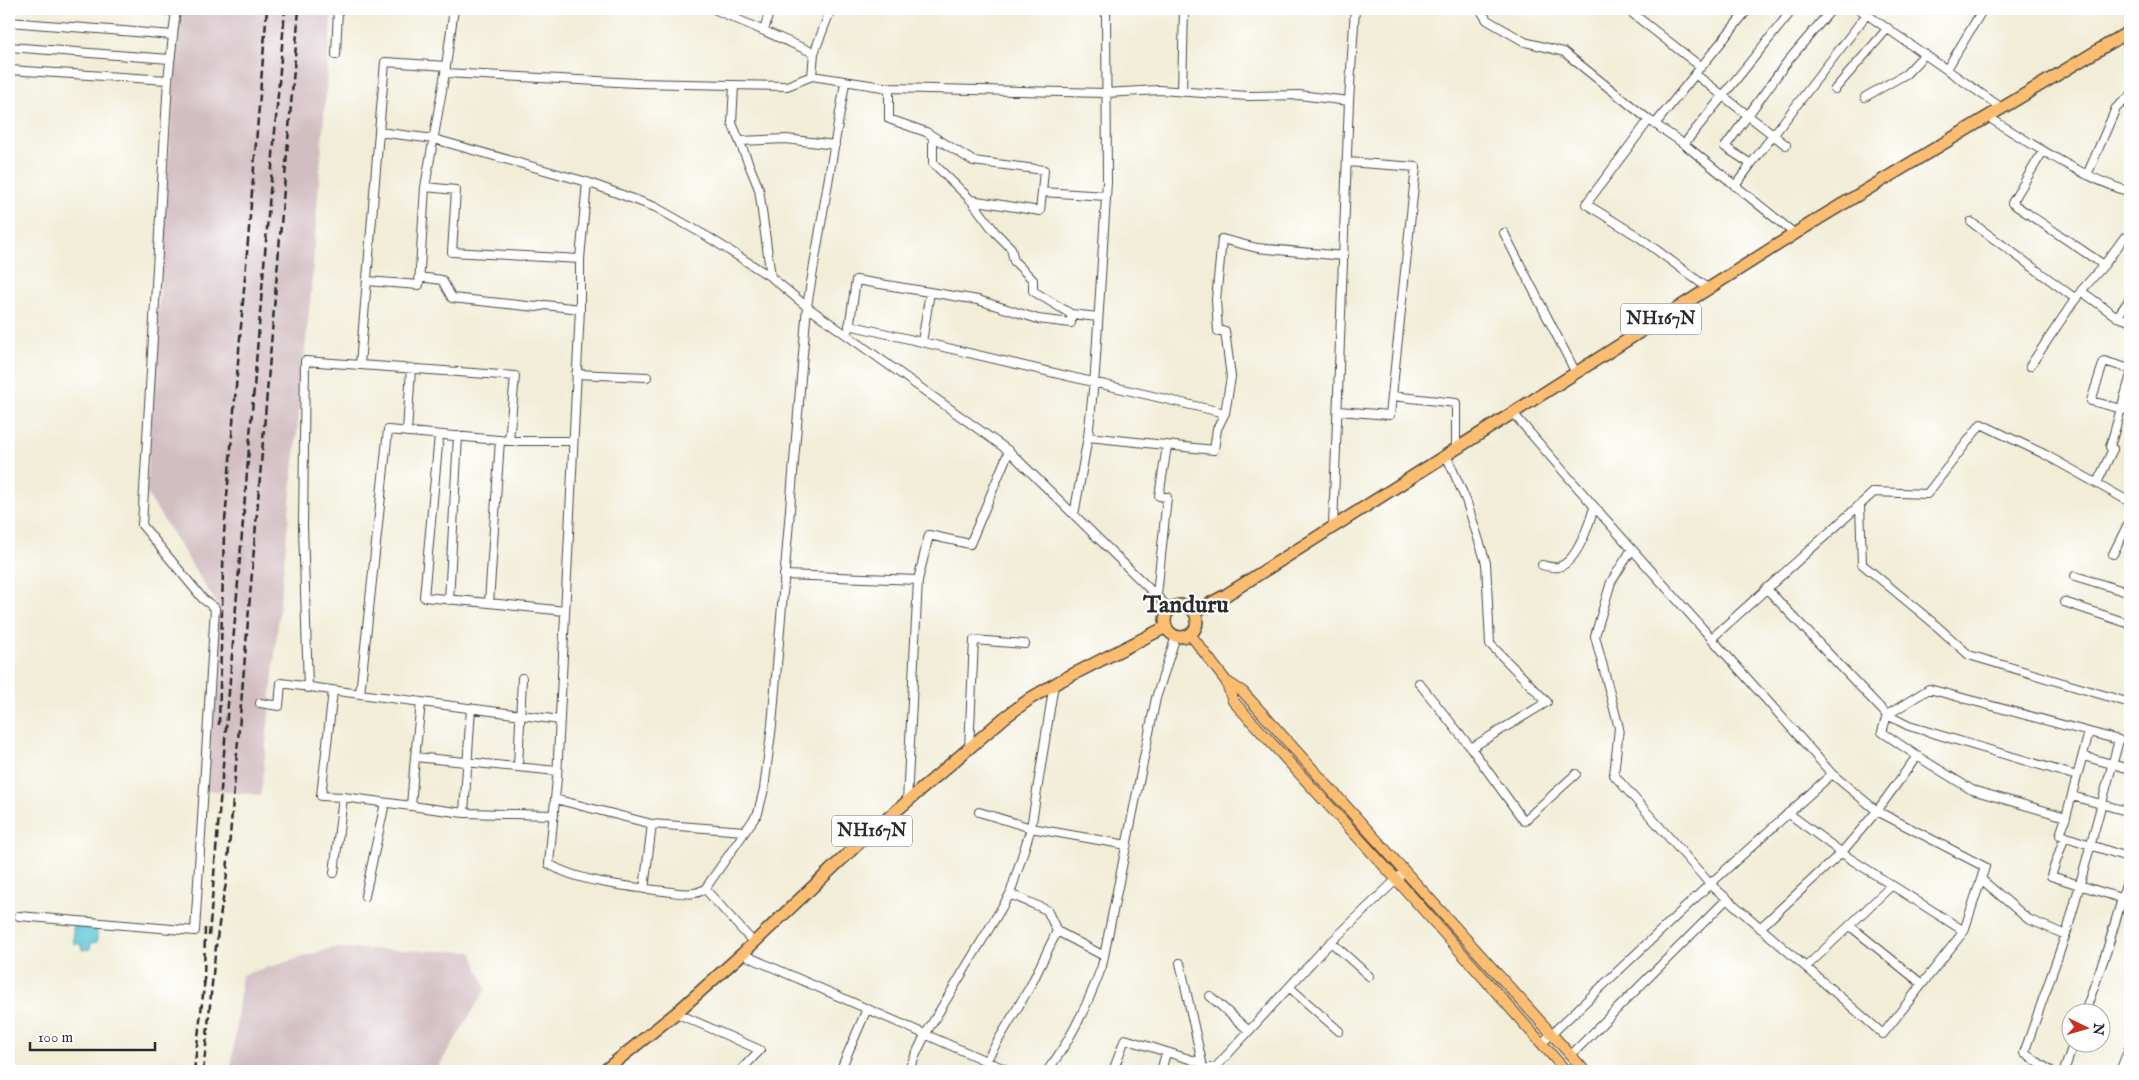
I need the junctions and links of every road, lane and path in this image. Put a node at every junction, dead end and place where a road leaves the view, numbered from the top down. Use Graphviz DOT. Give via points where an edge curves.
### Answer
graph roads {
  1 [pos="147,9"];
  2 [pos="338,9"];
  3 [pos="454,9"];
  4 [pos="714,9"];
  5 [pos="770,9"];
  6 [pos="831,9"];
  7 [pos="1106,9"];
  8 [pos="1184,9"];
  9 [pos="1355,9"];
  10 [pos="1480,9"];
  11 [pos="1561,9"];
  12 [pos="1577,9"];
  13 [pos="1627,9"];
  14 [pos="1733,9"];
  15 [pos="1748,9"];
  16 [pos="1793,9"];
  17 [pos="1832,9"];
  18 [pos="1859,9"];
  19 [pos="1983,9"];
  20 [pos="2128,9"];
  21 [pos="176,10"];
  22 [pos="1867,14"];
  23 [pos="1742,16"];
  24 [pos="9,22"];
  25 [pos="2130,23"];
  26 [pos="1888,28"];
  27 [pos="764,31"];
  28 [pos="2130,32"];
  29 [pos="173,35"];
  30 [pos="9,47"];
  31 [pos="814,53"];
  32 [pos="1925,54"];
  33 [pos="336,55"];
  34 [pos="170,59"];
  35 [pos="1701,67"];
  36 [pos="446,69"];
  37 [pos="9,70"];
  38 [pos="1947,70"];
  39 [pos="1695,74"];
  40 [pos="812,76"];
  41 [pos="168,80"];
  42 [pos="845,83"];
  43 [pos="734,85"];
  44 [pos="889,88"];
  45 [pos="1835,89"];
  46 [pos="1182,92"];
  47 [pos="1105,93"];
  48 [pos="1723,96"];
  49 [pos="2130,96"];
  50 [pos="1865,97"];
  51 [pos="1349,101"];
  52 [pos="2002,108"];
  53 [pos="1747,115"];
  54 [pos="1988,117"];
  55 [pos="1652,121"];
  56 [pos="384,133"];
  57 [pos="1773,135"];
  58 [pos="933,137"];
  59 [pos="434,139"];
  60 [pos="740,141"];
  61 [pos="1684,144"];
  62 [pos="835,145"];
  63 [pos="1786,145"];
  64 [pos="2043,151"];
  65 [pos="1347,162"];
  66 [pos="1752,164"];
  67 [pos="2088,175"];
  68 [pos="587,182"];
  69 [pos="1735,186"];
  70 [pos="425,187"];
  71 [pos="1042,192"];
  72 [pos="2130,192"];
  73 [pos="1106,196"];
  74 [pos="971,200"];
  75 [pos="1971,222"];
  76 [pos="1504,233"];
  77 [pos="1795,234"];
  78 [pos="2124,238"];
  79 [pos="1344,256"];
  80 [pos="580,259"];
  81 [pos="2104,265"];
  82 [pos="419,277"];
  83 [pos="771,277"];
  84 [pos="367,281"];
  85 [pos="1709,289"];
  86 [pos="2081,291"];
  87 [pos="930,292"];
  88 [pos="2076,299"];
  89 [pos="2130,299"];
  90 [pos="807,306"];
  91 [pos="580,309"];
  92 [pos="1071,314"];
  93 [pos="1098,317"];
  94 [pos="2118,317"];
  95 [pos="2130,321"];
  96 [pos="850,325"];
  97 [pos="848,336"];
  98 [pos="922,342"];
  99 [pos="360,365"];
  100 [pos="2030,366"];
  101 [pos="411,368"];
  102 [pos="2130,369"];
  103 [pos="1576,373"];
  104 [pos="576,374"];
  105 [pos="647,377"];
  106 [pos="2130,378"];
  107 [pos="1094,382"];
  108 [pos="1392,396"];
  109 [pos="2122,409"];
  110 [pos="1338,411"];
  111 [pos="2130,411"];
  112 [pos="1225,413"];
  113 [pos="1514,413"];
  114 [pos="407,432"];
  115 [pos="439,435"];
  116 [pos="458,436"];
  117 [pos="1088,438"];
  118 [pos="500,440"];
  119 [pos="509,441"];
  120 [pos="573,441"];
  121 [pos="1167,446"];
  122 [pos="1009,451"];
  123 [pos="1451,452"];
  124 [pos="2097,483"];
  125 [pos="2130,502"];
  126 [pos="1860,504"];
  127 [pos="1594,508"];
  128 [pos="1074,515"];
  129 [pos="2130,520"];
  130 [pos="1333,527"];
  131 [pos="1632,549"];
  132 [pos="2113,554"];
  133 [pos="1542,565"];
  134 [pos="784,576"];
  135 [pos="2075,576"];
  136 [pos="918,580"];
  137 [pos="1766,588"];
  138 [pos="2130,593"];
  139 [pos="1156,595"];
  140 [pos="449,600"];
  141 [pos="2064,602"];
  142 [pos="489,603"];
  143 [pos="1170,608"];
  144 [pos="565,611"];
  145 [pos="1194,612"];
  146 [pos="2130,624"];
  147 [pos="1166,627"];
  148 [pos="1190,634"];
  149 [pos="1176,636"];
  150 [pos="1712,638"];
  151 [pos="1025,644"];
  152 [pos="522,678"];
  153 [pos="1226,681"];
  154 [pos="1419,683"];
  155 [pos="1054,684"];
  156 [pos="308,688"];
  157 [pos="333,690"];
  158 [pos="360,694"];
  159 [pos="260,703"];
  160 [pos="421,703"];
  161 [pos="2130,703"];
  162 [pos="471,708"];
  163 [pos="521,715"];
  164 [pos="1887,715"];
  165 [pos="560,720"];
  166 [pos="2089,732"];
  167 [pos="968,748"];
  168 [pos="1471,748"];
  169 [pos="1917,756"];
  170 [pos="2082,756"];
  171 [pos="415,757"];
  172 [pos="467,762"];
  173 [pos="2113,764"];
  174 [pos="518,767"];
  175 [pos="2130,769"];
  176 [pos="558,771"];
  177 [pos="1576,774"];
  178 [pos="1832,774"];
  179 [pos="2077,776"];
  180 [pos="2072,796"];
  181 [pos="342,797"];
  182 [pos="556,799"];
  183 [pos="907,802"];
  184 [pos="385,803"];
  185 [pos="2102,804"];
  186 [pos="411,806"];
  187 [pos="1877,811"];
  188 [pos="979,812"];
  189 [pos="2130,812"];
  190 [pos="464,813"];
  191 [pos="1788,813"];
  192 [pos="554,815"];
  193 [pos="2066,817"];
  194 [pos="652,824"];
  195 [pos="1031,828"];
  196 [pos="744,832"];
  197 [pos="2065,836"];
  198 [pos="1127,845"];
  199 [pos="2090,846"];
  200 [pos="1842,852"];
  201 [pos="2130,858"];
  202 [pos="1405,871"];
  203 [pos="2130,871"];
  204 [pos="334,873"];
  205 [pos="1396,879"];
  206 [pos="1981,879"];
  207 [pos="1710,884"];
  208 [pos="1892,885"];
  209 [pos="2080,885"];
  210 [pos="644,889"];
  211 [pos="705,889"];
  212 [pos="1010,894"];
  213 [pos="365,896"];
  214 [pos="1727,899"];
  215 [pos="2126,900"];
  216 [pos="20,916"];
  217 [pos="1850,926"];
  218 [pos="1760,928"];
  219 [pos="1964,931"];
  220 [pos="1057,932"];
  221 [pos="2066,934"];
  222 [pos="1331,942"];
  223 [pos="754,943"];
  224 [pos="742,954"];
  225 [pos="1104,956"];
  226 [pos="1180,963"];
  227 [pos="1806,967"];
  228 [pos="1369,976"];
  229 [pos="1922,984"];
  230 [pos="1289,987"];
  231 [pos="1210,996"];
  232 [pos="2089,1002"];
  233 [pos="868,1009"];
  234 [pos="676,1013"];
  235 [pos="1249,1031"];
  236 [pos="1339,1031"];
  237 [pos="1552,1033"];
  238 [pos="926,1035"];
  239 [pos="1542,1043"];
  240 [pos="2130,1046"];
  241 [pos="1166,1052"];
  242 [pos="2071,1052"];
  243 [pos="1571,1055"];
  244 [pos="986,1061"];
  245 [pos="1203,1068"];
  246 [pos="998,1069"];
  247 [pos="604,1071"];
  248 [pos="740,1071"];
  249 [pos="840,1071"];
  250 [pos="908,1071"];
  251 [pos="1009,1071"];
  252 [pos="1048,1071"];
  253 [pos="1113,1071"];
  254 [pos="1161,1071"];
  255 [pos="1566,1071"];
  256 [pos="1585,1071"];
  257 [pos="2051,1071"];
  258 [pos="2064,1071"];
  259 [pos="2120,1071"];
  1 -- 21 [label="street"];
  2 -- 33 [label="street"];
  3 -- 36 [label="street"];
  4 -- 27 [label="street"];
  5 -- 27 [label="street"];
  6 -- 31 [label="street"];
  7 -- 47 [label="street"];
  8 -- 46 [label="street"];
  9 -- 51 [label="street"];
  10 -- 55 [label="street" via="1487,20 1525,42 1564,52"];
  11 -- 12 [label="street"];
  13 -- 35 [label="street"];
  14 -- 23 [label="street"];
  15 -- 23 [label="street"];
  16 -- 48 [label="street"];
  17 -- 53 [label="street"];
  18 -- 22 [label="street"];
  19 -- 38 [label="street"];
  20 -- 25 [label="street"];
  21 -- 29 [label="street"];
  22 -- 26 [label="street"];
  22 -- 57 [label="street"];
  23 -- 35 [label="street"];
  24 -- 29 [label="street"];
  26 -- 32 [label="street"];
  26 -- 45 [label="street"];
  27 -- 31 [label="street"];
  28 -- 52 [label="highway, NH167N"];
  29 -- 34 [label="street"];
  30 -- 34 [label="street"];
  31 -- 40 [label="street"];
  32 -- 38 [label="street"];
  32 -- 50 [label="street" via="1906,74"];
  34 -- 41 [label="street"];
  35 -- 39 [label="street"];
  36 -- 43 [label="street" via="636,83"];
  36 -- 56 [label="street" via="385,62"];
  36 -- 59 [label="street"];
  37 -- 41 [label="street"];
  38 -- 52 [label="street"];
  39 -- 48 [label="street"];
  39 -- 55 [label="street"];
  40 -- 42 [label="street"];
  40 -- 43 [label="street" via="787,86"];
  41 -- 216 [label="street" via="142,525 202,599 215,608 195,931"];
  42 -- 44 [label="street"];
  42 -- 62 [label="street"];
  43 -- 60 [label="street" via="732,123"];
  44 -- 47 [label="street"];
  44 -- 58 [label="street" via="889,119"];
  46 -- 47 [label="street"];
  46 -- 51 [label="street" via="1299,95"];
  47 -- 73 [label="street"];
  48 -- 53 [label="street"];
  48 -- 61 [label="street"];
  49 -- 67 [label="street" via="2116,108"];
  51 -- 65 [label="street"];
  52 -- 54 [label="highway, NH167N"];
  53 -- 57 [label="street"];
  53 -- 66 [label="street" via="1725,147"];
  54 -- 64 [label="street"];
  54 -- 77 [label="highway, NH167N"];
  55 -- 61 [label="street"];
  55 -- 85 [label="street" via="1586,204 1640,237"];
  56 -- 59 [label="street"];
  56 -- 84 [label="street"];
  57 -- 63 [label="street"];
  57 -- 66 [label="street"];
  58 -- 71 [label="street" via="972,161 1044,170"];
  58 -- 74 [label="street" via="933,163"];
  59 -- 68 [label="street"];
  59 -- 70 [label="street"];
  60 -- 62 [label="street" via="786,139"];
  60 -- 83 [label="street" via="760,189"];
  61 -- 69 [label="street"];
  62 -- 90 [label="street"];
  64 -- 67 [label="street"];
  64 -- 81 [label="street" via="2012,203"];
  65 -- 79 [label="street"];
  65 -- 108 [label="street" via="1416,167"];
  66 -- 69 [label="street"];
  67 -- 72 [label="street"];
  68 -- 80 [label="street"];
  68 -- 83 [label="street" via="655,207"];
  69 -- 77 [label="street"];
  70 -- 80 [label="street" via="456,190 452,252"];
  70 -- 82 [label="street"];
  71 -- 73 [label="street"];
  71 -- 74 [label="street" via="1040,211"];
  73 -- 93 [label="street"];
  74 -- 92 [label="street" via="1011,248 1014,261 1033,280 1033,290"];
  75 -- 88 [label="street"];
  76 -- 103 [label="street"];
  77 -- 85 [label="highway, NH167N"];
  78 -- 81 [label="street"];
  79 -- 110 [label="street"];
  79 -- 112 [label="street" via="1257,248 1222,239 1216,300 1218,331 1225,331 1231,377"];
  80 -- 91 [label="street"];
  81 -- 86 [label="street"];
  82 -- 84 [label="street" via="419,285"];
  82 -- 91 [label="street" via="442,280 452,298"];
  83 -- 90 [label="street"];
  84 -- 99 [label="street"];
  85 -- 103 [label="highway, NH167N"];
  86 -- 88 [label="street"];
  86 -- 94 [label="street"];
  87 -- 92 [label="street" via="978,300 1038,319 1071,323"];
  87 -- 96 [label="street" via="856,280"];
  87 -- 98 [label="street"];
  88 -- 100 [label="street"];
  89 -- 94 [label="street"];
  90 -- 97 [label="street"];
  90 -- 134 [label="street"];
  91 -- 104 [label="street"];
  92 -- 93 [label="street"];
  93 -- 107 [label="street"];
  94 -- 95 [label="street"];
  96 -- 97 [label="street"];
  96 -- 98 [label="street"];
  97 -- 122 [label="street"];
  98 -- 107 [label="street"];
  99 -- 101 [label="street"];
  99 -- 156 [label="street" via="305,361 303,526"];
  101 -- 114 [label="street"];
  101 -- 119 [label="street" via="515,376"];
  102 -- 109 [label="street" via="2104,362 2092,402"];
  103 -- 113 [label="highway, NH167N"];
  104 -- 105 [label="street"];
  104 -- 120 [label="street"];
  106 -- 109 [label="street"];
  107 -- 112 [label="street"];
  107 -- 117 [label="street"];
  108 -- 110 [label="street" via="1390,415"];
  108 -- 123 [label="street" via="1456,403"];
  109 -- 111 [label="street"];
  109 -- 124 [label="street" via="2110,447 2113,449"];
  110 -- 130 [label="street"];
  112 -- 121 [label="street" via="1217,429 1214,450"];
  113 -- 123 [label="highway, NH167N"];
  113 -- 127 [label="street"];
  114 -- 115 [label="street"];
  114 -- 158 [label="street" via="388,430"];
  115 -- 116 [label="street"];
  115 -- 140 [label="street" via="424,598"];
  116 -- 118 [label="street"];
  116 -- 140 [label="street"];
  117 -- 121 [label="street"];
  117 -- 128 [label="street"];
  118 -- 119 [label="street"];
  118 -- 142 [label="street"];
  119 -- 120 [label="street"];
  120 -- 144 [label="street"];
  121 -- 139 [label="street" via="1159,496 1167,497"];
  122 -- 128 [label="street"];
  122 -- 136 [label="street" via="970,544 929,535"];
  123 -- 130 [label="highway, NH167N"];
  123 -- 168 [label="street" via="1486,563 1490,644 1547,702"];
  124 -- 125 [label="street"];
  124 -- 126 [label="street" via="1981,424 1927,494 1874,492"];
  126 -- 137 [label="street"];
  126 -- 161 [label="street" via="1862,564 1969,655"];
  127 -- 131 [label="street"];
  127 -- 133 [label="street" via="1586,534 1570,559 1558,567"];
  128 -- 139 [label="street"];
  129 -- 132 [label="street"];
  130 -- 145 [label="highway, NH167N"];
  131 -- 150 [label="street"];
  131 -- 207 [label="street" via="1611,582 1595,636 1619,728 1614,775"];
  134 -- 136 [label="street"];
  134 -- 196 [label="street" via="764,789 758,813"];
  135 -- 138 [label="street"];
  136 -- 183 [label="street"];
  137 -- 150 [label="street"];
  137 -- 164 [label="street"];
  139 -- 143 [label="street"];
  140 -- 142 [label="street"];
  141 -- 146 [label="street"];
  142 -- 144 [label="street"];
  143 -- 145 [label="highway" via="1181,604"];
  143 -- 147 [label="highway" via="1164,620"];
  144 -- 165 [label="street"];
  145 -- 148 [label="highway" via="1196,626"];
  147 -- 149 [label="highway"];
  147 -- 155 [label="highway, NH167N"];
  148 -- 149 [label="highway"];
  148 -- 153 [label="main road"];
  149 -- 198 [label="street" via="1156,698"];
  150 -- 178 [label="street"];
  151 -- 167 [label="street" via="974,640"];
  152 -- 163 [label="street"];
  153 -- 202 [label="main road" via="1242,692"];
  153 -- 205 [label="main road" via="1233,701"];
  154 -- 168 [label="street"];
  155 -- 167 [label="highway, NH167N"];
  155 -- 195 [label="street"];
  156 -- 157 [label="street"];
  156 -- 159 [label="street" via="281,683 279,706"];
  157 -- 158 [label="street"];
  157 -- 181 [label="street" via="321,796"];
  158 -- 160 [label="street"];
  160 -- 162 [label="street"];
  160 -- 171 [label="street"];
  162 -- 163 [label="street"];
  162 -- 172 [label="street"];
  163 -- 165 [label="street"];
  163 -- 174 [label="street"];
  164 -- 166 [label="street" via="1929,689"];
  164 -- 169 [label="street" via="1882,732"];
  164 -- 179 [label="street" via="1909,726"];
  165 -- 176 [label="street"];
  166 -- 170 [label="street"];
  166 -- 173 [label="street" via="2119,740"];
  167 -- 183 [label="highway, NH167N"];
  168 -- 177 [label="street" via="1524,821"];
  169 -- 187 [label="street"];
  169 -- 193 [label="street" via="1972,790"];
  170 -- 173 [label="street"];
  170 -- 179 [label="street"];
  171 -- 172 [label="street"];
  171 -- 186 [label="street"];
  172 -- 174 [label="street"];
  172 -- 190 [label="street"];
  173 -- 175 [label="street"];
  173 -- 185 [label="street"];
  174 -- 176 [label="street"];
  176 -- 182 [label="street"];
  178 -- 187 [label="street"];
  178 -- 191 [label="street"];
  179 -- 180 [label="street"];
  180 -- 185 [label="street"];
  180 -- 193 [label="street"];
  181 -- 184 [label="street"];
  181 -- 204 [label="street"];
  182 -- 192 [label="street"];
  182 -- 194 [label="street"];
  183 -- 223 [label="highway, NH167N" via="858,843"];
  184 -- 186 [label="street"];
  184 -- 213 [label="street"];
  185 -- 189 [label="street"];
  185 -- 199 [label="street"];
  186 -- 190 [label="street"];
  187 -- 200 [label="street"];
  187 -- 206 [label="street" via="1985,867"];
  188 -- 195 [label="street"];
  190 -- 192 [label="street"];
  191 -- 200 [label="street"];
  191 -- 207 [label="street"];
  192 -- 210 [label="street" via="549,864 576,876"];
  193 -- 197 [label="street" via="2060,835"];
  194 -- 196 [label="street"];
  194 -- 210 [label="street"];
  195 -- 198 [label="street"];
  195 -- 212 [label="street"];
  196 -- 211 [label="street"];
  197 -- 199 [label="street"];
  197 -- 209 [label="street" via="2051,876"];
  198 -- 225 [label="street"];
  199 -- 201 [label="street"];
  199 -- 209 [label="street"];
  200 -- 208 [label="street"];
  200 -- 218 [label="street"];
  202 -- 205 [label="street"];
  202 -- 237 [label="main road"];
  203 -- 215 [label="street"];
  205 -- 222 [label="street"];
  205 -- 239 [label="main road"];
  206 -- 219 [label="street"];
  206 -- 221 [label="street" via="2028,920"];
  207 -- 214 [label="street"];
  207 -- 237 [label="street"];
  208 -- 217 [label="street"];
  208 -- 219 [label="street"];
  209 -- 215 [label="street"];
  209 -- 221 [label="street"];
  210 -- 211 [label="street" via="681,894"];
  211 -- 223 [label="street"];
  212 -- 220 [label="street" via="1047,910"];
  212 -- 238 [label="street"];
  214 -- 218 [label="street"];
  214 -- 243 [label="street"];
  215 -- 232 [label="street"];
  217 -- 227 [label="street"];
  217 -- 229 [label="street"];
  218 -- 227 [label="street"];
  219 -- 229 [label="street"];
  220 -- 225 [label="street"];
  220 -- 244 [label="street" via="1031,985"];
  221 -- 257 [label="street" via="2024,1053"];
  222 -- 228 [label="street"];
  222 -- 230 [label="street"];
  223 -- 224 [label="highway, NH167N"];
  224 -- 233 [label="street"];
  224 -- 234 [label="highway, NH167N"];
  225 -- 252 [label="street" via="1087,1005"];
  226 -- 245 [label="street"];
  227 -- 229 [label="street" via="1883,1034"];
  230 -- 235 [label="street"];
  230 -- 236 [label="street"];
  231 -- 235 [label="street"];
  233 -- 238 [label="street"];
  233 -- 249 [label="street"];
  234 -- 247 [label="highway, NH167N"];
  234 -- 248 [label="street" via="760,1050"];
  235 -- 245 [label="street" via="1216,1067"];
  237 -- 239 [label="street"];
  237 -- 243 [label="main road"];
  238 -- 244 [label="street"];
  238 -- 250 [label="street"];
  239 -- 255 [label="main road"];
  240 -- 259 [label="street"];
  241 -- 245 [label="street"];
  241 -- 253 [label="street" via="1125,1039"];
  241 -- 254 [label="street"];
  242 -- 258 [label="street"];
  243 -- 256 [label="main road"];
  244 -- 246 [label="street"];
  246 -- 251 [label="street"];
}
